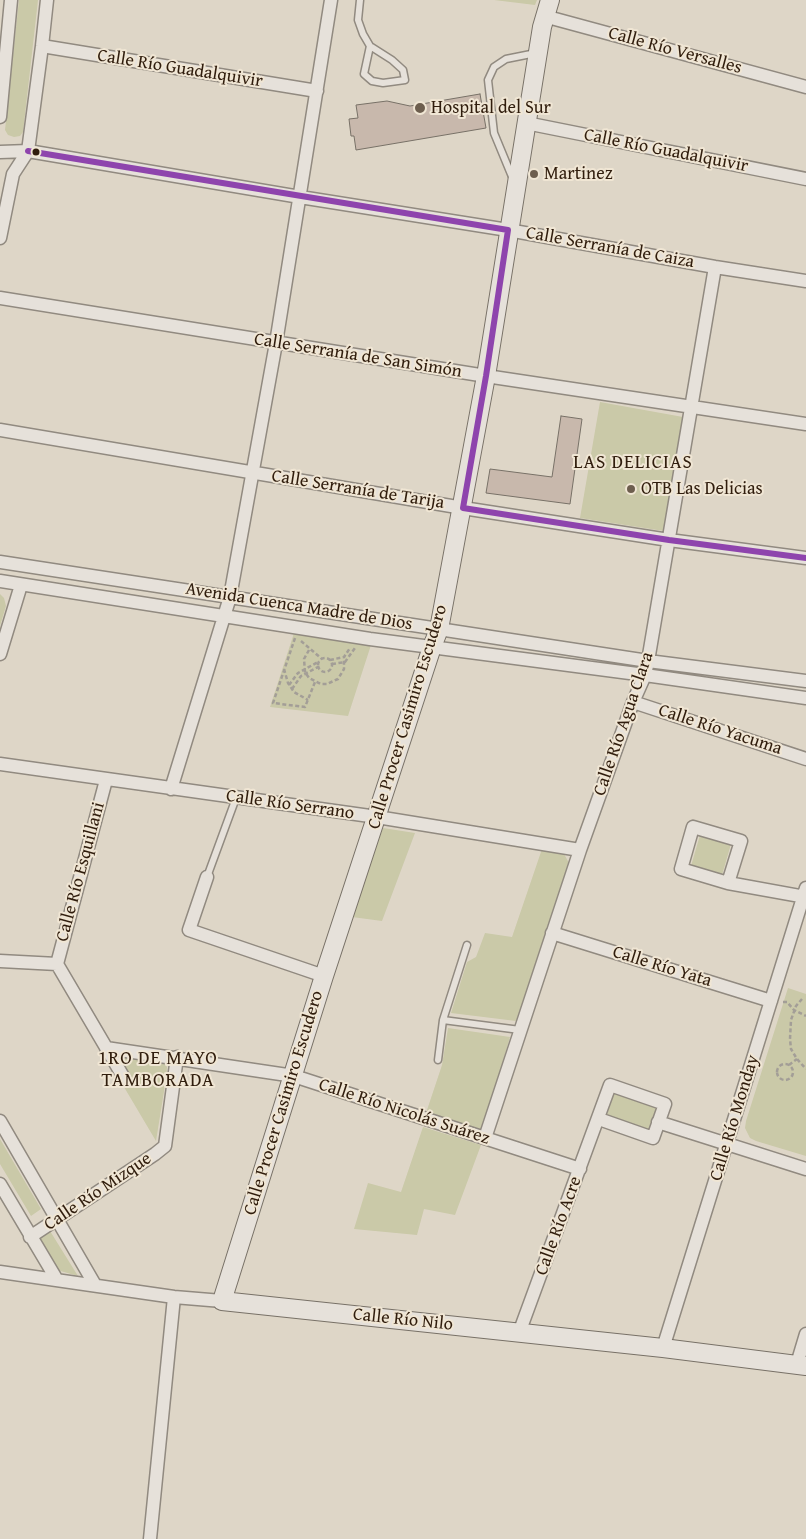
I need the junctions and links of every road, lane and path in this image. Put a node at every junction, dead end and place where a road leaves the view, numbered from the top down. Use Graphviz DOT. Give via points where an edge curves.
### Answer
graph roads {
  1 [pos="11,0"];
  2 [pos="47,0"];
  3 [pos="332,0"];
  4 [pos="360,0"];
  5 [pos="547,8"];
  6 [pos="4,33"];
  7 [pos="42,46"];
  8 [pos="370,46"];
  9 [pos="538,53"];
  10 [pos="2,83"];
  11 [pos="806,87"];
  12 [pos="317,91"];
  13 [pos="0,116"];
  14 [pos="526,123"];
  15 [pos="28,151"];
  16 [pos="0,152"];
  17 [pos="806,179"];
  18 [pos="516,185"];
  19 [pos="300,197"];
  20 [pos="508,230"];
  21 [pos="0,238"];
  22 [pos="714,267"];
  23 [pos="806,280"];
  24 [pos="0,298"];
  25 [pos="276,343"];
  26 [pos="486,376"];
  27 [pos="691,408"];
  28 [pos="806,424"];
  29 [pos="0,430"];
  30 [pos="254,473"];
  31 [pos="462,508"];
  32 [pos="669,540"];
  33 [pos="806,558"];
  34 [pos="0,562"];
  35 [pos="0,582"];
  36 [pos="21,585"];
  37 [pos="230,597"];
  38 [pos="225,616"];
  39 [pos="439,629"];
  40 [pos="351,644"];
  41 [pos="357,645"];
  42 [pos="432,647"];
  43 [pos="309,650"];
  44 [pos="0,654"];
  45 [pos="344,657"];
  46 [pos="322,659"];
  47 [pos="330,660"];
  48 [pos="648,661"];
  49 [pos="319,662"];
  50 [pos="345,662"];
  51 [pos="332,664"];
  52 [pos="318,667"];
  53 [pos="304,668"];
  54 [pos="284,669"];
  55 [pos="305,672"];
  56 [pos="645,675"];
  57 [pos="806,681"];
  58 [pos="315,682"];
  59 [pos="289,685"];
  60 [pos="292,689"];
  61 [pos="806,698"];
  62 [pos="308,700"];
  63 [pos="633,702"];
  64 [pos="806,759"];
  65 [pos="0,764"];
  66 [pos="106,780"];
  67 [pos="171,789"];
  68 [pos="236,798"];
  69 [pos="377,817"];
  70 [pos="580,850"];
  71 [pos="207,877"];
  72 [pos="728,883"];
  73 [pos="805,894"];
  74 [pos="552,933"];
  75 [pos="467,945"];
  76 [pos="0,961"];
  77 [pos="57,964"];
  78 [pos="324,976"];
  79 [pos="802,999"];
  80 [pos="771,1001"];
  81 [pos="794,1010"];
  82 [pos="806,1016"];
  83 [pos="442,1020"];
  84 [pos="520,1030"];
  85 [pos="106,1048"];
  86 [pos="177,1057"];
  87 [pos="797,1059"];
  88 [pos="438,1060"];
  89 [pos="789,1065"];
  90 [pos="806,1069"];
  91 [pos="294,1076"];
  92 [pos="124,1078"];
  93 [pos="599,1120"];
  94 [pos="0,1121"];
  95 [pos="658,1122"];
  96 [pos="485,1138"];
  97 [pos="727,1145"];
  98 [pos="806,1169"];
  99 [pos="580,1170"];
  100 [pos="0,1184"];
  101 [pos="57,1219"];
  102 [pos="30,1237"];
  103 [pos="0,1272"];
  104 [pos="57,1280"];
  105 [pos="95,1285"];
  106 [pos="174,1297"];
  107 [pos="222,1301"];
  108 [pos="519,1333"];
  109 [pos="806,1334"];
  110 [pos="663,1348"];
  111 [pos="801,1365"];
  112 [pos="150,1539"];
  1 -- 6 [label="street"];
  2 -- 7 [label="street"];
  3 -- 12 [label="street"];
  4 -- 8 [label="lane" via="358,20"];
  5 -- 9 [label="main road, Calle Procer Casimiro Escudero"];
  5 -- 11 [label="street, Calle Río Versalles"];
  6 -- 10 [label="street"];
  7 -- 12 [label="street, Calle Río Guadalquivir"];
  7 -- 15 [label="street"];
  8 -- 8 [label="lane" via="403,70 405,80 383,83 372,81 364,74"];
  9 -- 14 [label="main road, Calle Procer Casimiro Escudero"];
  9 -- 18 [label="lane" via="506,59 494,67 488,80 494,133"];
  10 -- 13 [label="street"];
  12 -- 19 [label="street"];
  14 -- 17 [label="street, Calle Río Guadalquivir"];
  14 -- 18 [label="main road, Calle Procer Casimiro Escudero"];
  15 -- 16 [label="street, Calle Serranía de Caiza"];
  15 -- 19 [label="street, Calle Serranía de Caiza"];
  15 -- 21 [label="street" via="13,174"];
  18 -- 20 [label="main road, Calle Procer Casimiro Escudero"];
  19 -- 20 [label="street, Calle Serranía de Caiza"];
  19 -- 25 [label="street"];
  20 -- 22 [label="street, Calle Serranía de Caiza"];
  20 -- 26 [label="main road, Calle Procer Casimiro Escudero"];
  22 -- 23 [label="street, Calle Serranía de Caiza"];
  22 -- 27 [label="street, Calle Río Agua Clara"];
  24 -- 25 [label="street, Calle Serranía de San Simón"];
  25 -- 26 [label="street, Calle Serranía de San Simón"];
  25 -- 30 [label="street"];
  26 -- 27 [label="street, Calle Serranía de San Simón"];
  26 -- 31 [label="main road, Calle Procer Casimiro Escudero"];
  27 -- 28 [label="street, Calle Serranía de San Simón"];
  27 -- 32 [label="street, Calle Río Agua Clara"];
  29 -- 30 [label="street, Calle Serranía de Tarija"];
  30 -- 31 [label="street, Calle Serranía de Tarija"];
  30 -- 37 [label="street"];
  31 -- 32 [label="street, Calle Serranía de Tarija"];
  31 -- 39 [label="main road, Calle Procer Casimiro Escudero"];
  32 -- 33 [label="street, Calle Serranía de Tarija"];
  32 -- 48 [label="street, Calle Río Agua Clara"];
  34 -- 37 [label="street, Avenida Cuenca Madre de Dios"];
  35 -- 36 [label="street, Avenida Cuenca Madre de Dios"];
  36 -- 38 [label="street, Avenida Cuenca Madre de Dios"];
  36 -- 44 [label="street"];
  37 -- 38 [label="street"];
  37 -- 39 [label="street, Avenida Cuenca Madre de Dios"];
  38 -- 42 [label="street, Avenida Cuenca Madre de Dios"];
  38 -- 67 [label="street"];
  39 -- 42 [label="main road, Calle Procer Casimiro Escudero"];
  39 -- 48 [label="street, Avenida Cuenca Madre de Dios"];
  40 -- 45 [label="path"];
  41 -- 50 [label="path"];
  42 -- 56 [label="street, Avenida Cuenca Madre de Dios"];
  42 -- 69 [label="main road, Calle Procer Casimiro Escudero"];
  43 -- 46 [label="path"];
  43 -- 53 [label="path"];
  43 -- 54 [label="path" via="296,636"];
  45 -- 47 [label="path"];
  45 -- 50 [label="path"];
  46 -- 47 [label="path"];
  46 -- 49 [label="path"];
  47 -- 51 [label="path"];
  48 -- 56 [label="street, Calle Río Agua Clara"];
  48 -- 57 [label="street, Avenida Cuenca Madre de Dios"];
  49 -- 52 [label="path"];
  49 -- 53 [label="path"];
  50 -- 51 [label="path"];
  50 -- 58 [label="path" via="338,679 326,684"];
  51 -- 52 [label="path" via="325,672"];
  52 -- 55 [label="path"];
  53 -- 55 [label="path"];
  53 -- 59 [label="path"];
  54 -- 59 [label="path"];
  54 -- 62 [label="path" via="273,702 305,707"];
  55 -- 58 [label="path"];
  55 -- 60 [label="path"];
  56 -- 61 [label="street, Avenida Cuenca Madre de Dios"];
  56 -- 63 [label="street, Calle Río Agua Clara"];
  58 -- 62 [label="path"];
  59 -- 60 [label="path"];
  60 -- 62 [label="path"];
  63 -- 64 [label="street, Calle Río Yacuma"];
  63 -- 70 [label="street, Calle Río Agua Clara"];
  65 -- 66 [label="street, Calle Río Serrano"];
  66 -- 67 [label="street, Calle Río Serrano"];
  66 -- 77 [label="street, Calle Río Esquillani"];
  67 -- 68 [label="street, Calle Río Serrano"];
  68 -- 69 [label="street, Calle Río Serrano"];
  68 -- 71 [label="lane"];
  69 -- 70 [label="street, Calle Río Serrano"];
  69 -- 78 [label="main road, Calle Procer Casimiro Escudero"];
  70 -- 74 [label="street, Calle Río Agua Clara"];
  71 -- 78 [label="street" via="189,930"];
  72 -- 72 [label="street" via="741,841 693,827 681,869"];
  72 -- 73 [label="street"];
  73 -- 80 [label="street, Calle Río Monday"];
  74 -- 80 [label="street, Calle Río Yata"];
  74 -- 84 [label="street, Calle Río Agua Clara"];
  75 -- 83 [label="lane"];
  76 -- 77 [label="street"];
  77 -- 85 [label="street"];
  78 -- 91 [label="main road, Calle Procer Casimiro Escudero"];
  79 -- 81 [label="path"];
  80 -- 81 [label="path" via="787,1002"];
  80 -- 97 [label="street, Calle Río Monday"];
  81 -- 82 [label="path"];
  81 -- 87 [label="path" via="790,1039"];
  83 -- 84 [label="lane"];
  83 -- 88 [label="lane"];
  84 -- 96 [label="street, Calle Río Agua Clara"];
  85 -- 86 [label="street, Calle Río Nicolás Suárez"];
  85 -- 92 [label="street"];
  86 -- 91 [label="street, Calle Río Nicolás Suárez"];
  86 -- 101 [label="street, Calle Río Mizque" via="164,1146"];
  87 -- 89 [label="path"];
  87 -- 90 [label="path"];
  89 -- 89 [label="path" via="782,1064 777,1068 781,1080 792,1076 793,1070"];
  91 -- 96 [label="street, Calle Río Nicolás Suárez"];
  91 -- 107 [label="main road, Calle Procer Casimiro Escudero"];
  93 -- 95 [label="street" via="653,1138"];
  93 -- 95 [label="street" via="610,1085 664,1104"];
  93 -- 99 [label="street, Calle Río Acre"];
  94 -- 101 [label="street"];
  95 -- 97 [label="street"];
  96 -- 99 [label="street, Calle Río Nicolás Suárez"];
  97 -- 98 [label="street"];
  97 -- 110 [label="street, Calle Río Monday"];
  99 -- 108 [label="street, Calle Río Acre"];
  100 -- 102 [label="street"];
  101 -- 102 [label="street, Calle Río Mizque"];
  101 -- 105 [label="street"];
  102 -- 104 [label="street"];
  103 -- 104 [label="street, Calle Río Nilo"];
  104 -- 105 [label="street, Calle Río Nilo"];
  105 -- 106 [label="street, Calle Río Nilo"];
  106 -- 107 [label="street, Calle Río Nilo"];
  106 -- 112 [label="street"];
  107 -- 108 [label="main road, Calle Río Nilo"];
  108 -- 110 [label="main road, Calle Río Nilo"];
  109 -- 111 [label="street"];
  110 -- 111 [label="main road, Calle Río Nilo"];
}
